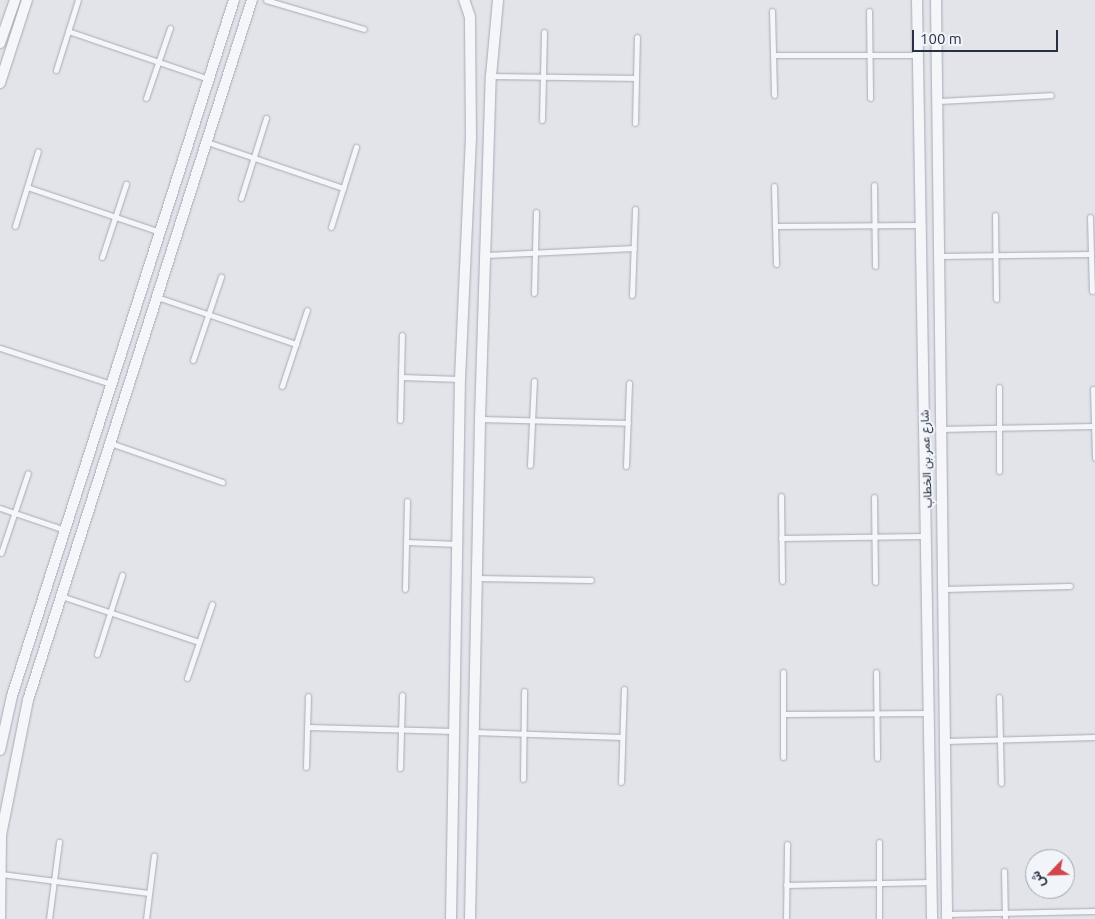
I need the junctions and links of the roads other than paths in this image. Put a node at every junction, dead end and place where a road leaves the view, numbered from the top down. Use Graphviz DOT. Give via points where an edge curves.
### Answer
graph roads {
  1 [pos="14,0"];
  2 [pos="28,0"];
  3 [pos="78,0"];
  4 [pos="234,0"];
  5 [pos="252,0"];
  6 [pos="266,0"];
  7 [pos="464,0"];
  8 [pos="498,0"];
  9 [pos="918,0"];
  10 [pos="936,0"];
  11 [pos="772,11"];
  12 [pos="869,11"];
  13 [pos="226,25"];
  14 [pos="170,28"];
  15 [pos="364,29"];
  16 [pos="242,30"];
  17 [pos="68,31"];
  18 [pos="544,32"];
  19 [pos="637,37"];
  20 [pos="0,43"];
  21 [pos="936,44"];
  22 [pos="918,50"];
  23 [pos="870,54"];
  24 [pos="773,55"];
  25 [pos="158,62"];
  26 [pos="56,70"];
  27 [pos="491,76"];
  28 [pos="543,77"];
  29 [pos="636,78"];
  30 [pos="209,79"];
  31 [pos="0,83"];
  32 [pos="774,95"];
  33 [pos="1051,95"];
  34 [pos="146,98"];
  35 [pos="870,98"];
  36 [pos="936,101"];
  37 [pos="266,118"];
  38 [pos="542,120"];
  39 [pos="635,123"];
  40 [pos="471,138"];
  41 [pos="489,140"];
  42 [pos="206,142"];
  43 [pos="356,147"];
  44 [pos="38,151"];
  45 [pos="253,158"];
  46 [pos="126,184"];
  47 [pos="874,185"];
  48 [pos="774,186"];
  49 [pos="27,187"];
  50 [pos="343,188"];
  51 [pos="241,198"];
  52 [pos="635,209"];
  53 [pos="536,212"];
  54 [pos="995,215"];
  55 [pos="115,217"];
  56 [pos="1090,217"];
  57 [pos="874,225"];
  58 [pos="920,225"];
  59 [pos="15,226"];
  60 [pos="775,226"];
  61 [pos="331,227"];
  62 [pos="160,232"];
  63 [pos="634,248"];
  64 [pos="534,253"];
  65 [pos="1091,254"];
  66 [pos="486,255"];
  67 [pos="938,256"];
  68 [pos="995,256"];
  69 [pos="102,257"];
  70 [pos="776,264"];
  71 [pos="875,266"];
  72 [pos="221,277"];
  73 [pos="1092,291"];
  74 [pos="534,293"];
  75 [pos="632,295"];
  76 [pos="157,297"];
  77 [pos="996,299"];
  78 [pos="307,310"];
  79 [pos="208,314"];
  80 [pos="402,335"];
  81 [pos="296,344"];
  82 [pos="0,348"];
  83 [pos="193,360"];
  84 [pos="401,377"];
  85 [pos="460,379"];
  86 [pos="534,381"];
  87 [pos="629,383"];
  88 [pos="112,384"];
  89 [pos="282,386"];
  90 [pos="999,387"];
  91 [pos="1093,389"];
  92 [pos="480,419"];
  93 [pos="400,420"];
  94 [pos="532,420"];
  95 [pos="628,423"];
  96 [pos="1094,426"];
  97 [pos="999,428"];
  98 [pos="940,429"];
  99 [pos="110,443"];
  100 [pos="1095,458"];
  101 [pos="530,465"];
  102 [pos="626,466"];
  103 [pos="999,471"];
  104 [pos="28,473"];
  105 [pos="222,482"];
  106 [pos="781,496"];
  107 [pos="874,496"];
  108 [pos="408,501"];
  109 [pos="0,508"];
  110 [pos="14,513"];
  111 [pos="65,530"];
  112 [pos="875,536"];
  113 [pos="928,536"];
  114 [pos="781,538"];
  115 [pos="406,542"];
  116 [pos="458,544"];
  117 [pos="1,553"];
  118 [pos="122,575"];
  119 [pos="476,578"];
  120 [pos="591,580"];
  121 [pos="782,581"];
  122 [pos="875,582"];
  123 [pos="1070,586"];
  124 [pos="405,589"];
  125 [pos="944,589"];
  126 [pos="62,596"];
  127 [pos="212,604"];
  128 [pos="110,612"];
  129 [pos="199,642"];
  130 [pos="97,654"];
  131 [pos="782,672"];
  132 [pos="876,672"];
  133 [pos="188,678"];
  134 [pos="624,690"];
  135 [pos="524,691"];
  136 [pos="402,695"];
  137 [pos="308,696"];
  138 [pos="999,697"];
  139 [pos="876,712"];
  140 [pos="931,712"];
  141 [pos="783,714"];
  142 [pos="308,727"];
  143 [pos="401,729"];
  144 [pos="456,731"];
  145 [pos="473,732"];
  146 [pos="524,734"];
  147 [pos="3,735"];
  148 [pos="622,737"];
  149 [pos="1095,737"];
  150 [pos="20,739"];
  151 [pos="1000,739"];
  152 [pos="945,741"];
  153 [pos="0,750"];
  154 [pos="784,757"];
  155 [pos="877,758"];
  156 [pos="306,768"];
  157 [pos="400,768"];
  158 [pos="523,779"];
  159 [pos="621,782"];
  160 [pos="1001,783"];
  161 [pos="59,842"];
  162 [pos="879,842"];
  163 [pos="787,844"];
  164 [pos="154,855"];
  165 [pos="1004,871"];
  166 [pos="0,874"];
  167 [pos="54,881"];
  168 [pos="879,882"];
  169 [pos="932,882"];
  170 [pos="786,885"];
  171 [pos="149,893"];
  172 [pos="1095,911"];
  173 [pos="1004,912"];
  174 [pos="947,916"];
  175 [pos="0,919"];
  176 [pos="49,919"];
  177 [pos="146,919"];
  178 [pos="451,919"];
  179 [pos="470,919"];
  180 [pos="786,919"];
  181 [pos="879,919"];
  182 [pos="932,919"];
  183 [pos="1004,919"];
  1 -- 20 [label="street"];
  2 -- 31 [label="street"];
  3 -- 17 [label="lane"];
  4 -- 13 [label="street"];
  5 -- 16 [label="street"];
  6 -- 15 [label="lane"];
  7 -- 40 [label="street" via="470,17"];
  8 -- 27 [label="street"];
  9 -- 22 [label="street, شارع عمر بن الخطاب"];
  10 -- 21 [label="street, شارع عمر بن الخطاب"];
  11 -- 24 [label="lane"];
  12 -- 23 [label="lane"];
  13 -- 16 [label="street"];
  13 -- 30 [label="street"];
  14 -- 25 [label="lane"];
  16 -- 42 [label="street"];
  17 -- 25 [label="lane"];
  17 -- 26 [label="lane"];
  18 -- 28 [label="lane"];
  19 -- 29 [label="lane"];
  21 -- 22 [label="street"];
  21 -- 36 [label="street, شارع عمر بن الخطاب"];
  22 -- 23 [label="lane"];
  22 -- 58 [label="street, شارع عمر بن الخطاب"];
  23 -- 24 [label="lane"];
  23 -- 35 [label="lane"];
  24 -- 32 [label="lane"];
  25 -- 30 [label="lane"];
  25 -- 34 [label="lane"];
  27 -- 28 [label="lane"];
  27 -- 41 [label="street"];
  28 -- 29 [label="lane"];
  28 -- 38 [label="lane"];
  29 -- 39 [label="lane"];
  30 -- 62 [label="street"];
  33 -- 36 [label="lane"];
  36 -- 67 [label="street, شارع عمر بن الخطاب"];
  37 -- 45 [label="lane"];
  40 -- 41 [label="street"];
  40 -- 85 [label="street"];
  41 -- 66 [label="street"];
  42 -- 45 [label="lane"];
  42 -- 76 [label="street"];
  43 -- 50 [label="lane"];
  44 -- 49 [label="lane"];
  45 -- 50 [label="lane"];
  45 -- 51 [label="lane"];
  46 -- 55 [label="lane"];
  47 -- 57 [label="lane"];
  48 -- 60 [label="lane"];
  49 -- 55 [label="lane"];
  49 -- 59 [label="lane"];
  50 -- 61 [label="lane"];
  52 -- 63 [label="lane"];
  53 -- 64 [label="lane"];
  54 -- 68 [label="lane"];
  55 -- 62 [label="lane"];
  55 -- 69 [label="lane"];
  56 -- 65 [label="lane"];
  57 -- 58 [label="lane"];
  57 -- 60 [label="lane"];
  57 -- 71 [label="lane"];
  58 -- 113 [label="street, شارع عمر بن الخطاب"];
  60 -- 70 [label="lane"];
  62 -- 88 [label="street"];
  63 -- 64 [label="lane"];
  63 -- 75 [label="lane"];
  64 -- 66 [label="lane"];
  64 -- 74 [label="lane"];
  65 -- 68 [label="lane"];
  65 -- 73 [label="lane"];
  66 -- 92 [label="street"];
  67 -- 68 [label="lane"];
  67 -- 98 [label="street, شارع عمر بن الخطاب"];
  68 -- 77 [label="lane"];
  72 -- 79 [label="lane"];
  76 -- 79 [label="lane"];
  76 -- 99 [label="street"];
  78 -- 81 [label="lane"];
  79 -- 81 [label="lane"];
  79 -- 83 [label="lane"];
  80 -- 84 [label="lane"];
  81 -- 89 [label="lane"];
  82 -- 88 [label="lane"];
  84 -- 85 [label="lane"];
  84 -- 93 [label="lane"];
  85 -- 116 [label="street"];
  86 -- 94 [label="lane"];
  87 -- 95 [label="lane"];
  88 -- 111 [label="street"];
  90 -- 97 [label="lane"];
  91 -- 96 [label="lane"];
  92 -- 94 [label="lane"];
  92 -- 119 [label="street"];
  94 -- 95 [label="lane"];
  94 -- 101 [label="lane"];
  95 -- 102 [label="lane"];
  96 -- 97 [label="lane"];
  96 -- 100 [label="lane"];
  97 -- 98 [label="lane"];
  97 -- 103 [label="lane"];
  98 -- 125 [label="street, شارع عمر بن الخطاب"];
  99 -- 105 [label="lane"];
  99 -- 126 [label="street"];
  104 -- 110 [label="lane"];
  106 -- 114 [label="lane"];
  107 -- 112 [label="lane"];
  108 -- 115 [label="lane"];
  109 -- 110 [label="lane"];
  110 -- 111 [label="lane"];
  110 -- 117 [label="lane"];
  111 -- 147 [label="street" via="12,696"];
  112 -- 113 [label="lane"];
  112 -- 114 [label="lane"];
  112 -- 122 [label="lane"];
  113 -- 140 [label="street, شارع عمر بن الخطاب"];
  114 -- 121 [label="lane"];
  115 -- 116 [label="lane"];
  115 -- 124 [label="lane"];
  116 -- 144 [label="street"];
  118 -- 128 [label="lane"];
  119 -- 120 [label="lane"];
  119 -- 145 [label="street"];
  123 -- 125 [label="lane"];
  125 -- 152 [label="street, شارع عمر بن الخطاب"];
  126 -- 128 [label="lane"];
  126 -- 150 [label="street" via="33,684"];
  127 -- 129 [label="lane"];
  128 -- 129 [label="lane"];
  128 -- 130 [label="lane"];
  129 -- 133 [label="lane"];
  131 -- 141 [label="lane"];
  132 -- 139 [label="lane"];
  134 -- 148 [label="lane"];
  135 -- 146 [label="lane"];
  136 -- 143 [label="lane"];
  137 -- 142 [label="lane"];
  138 -- 151 [label="lane"];
  139 -- 140 [label="lane"];
  139 -- 141 [label="lane"];
  139 -- 155 [label="lane"];
  140 -- 169 [label="street, شارع عمر بن الخطاب"];
  141 -- 154 [label="lane"];
  142 -- 143 [label="lane"];
  142 -- 156 [label="lane"];
  143 -- 144 [label="lane"];
  143 -- 157 [label="lane"];
  144 -- 178 [label="street"];
  145 -- 146 [label="lane"];
  145 -- 179 [label="street"];
  146 -- 148 [label="lane"];
  146 -- 158 [label="lane"];
  147 -- 150 [label="street"];
  147 -- 153 [label="street"];
  148 -- 159 [label="lane"];
  149 -- 151 [label="lane"];
  150 -- 166 [label="street" via="1,835"];
  151 -- 152 [label="lane"];
  151 -- 160 [label="lane"];
  152 -- 174 [label="street, شارع عمر بن الخطاب"];
  161 -- 167 [label="lane"];
  162 -- 168 [label="lane"];
  163 -- 170 [label="lane"];
  164 -- 171 [label="lane"];
  165 -- 173 [label="lane"];
  166 -- 167 [label="lane"];
  166 -- 175 [label="street"];
  167 -- 171 [label="lane"];
  167 -- 176 [label="lane"];
  168 -- 169 [label="lane"];
  168 -- 170 [label="lane"];
  168 -- 181 [label="lane"];
  169 -- 182 [label="street, شارع عمر بن الخطاب"];
  170 -- 180 [label="lane"];
  171 -- 177 [label="lane"];
  172 -- 173 [label="lane"];
  173 -- 174 [label="lane"];
  173 -- 183 [label="lane"];
}
